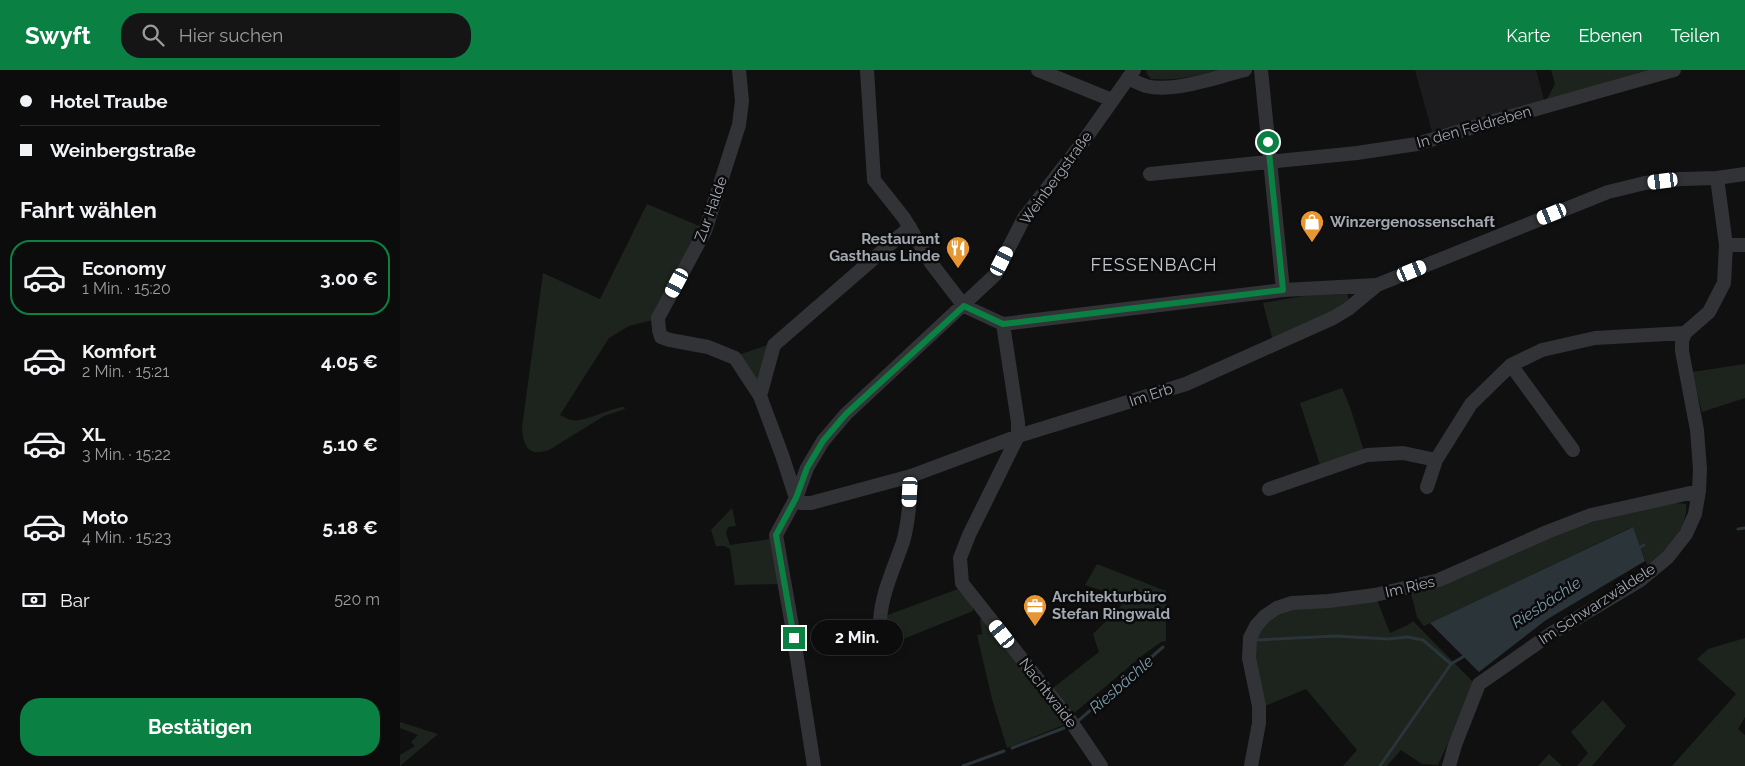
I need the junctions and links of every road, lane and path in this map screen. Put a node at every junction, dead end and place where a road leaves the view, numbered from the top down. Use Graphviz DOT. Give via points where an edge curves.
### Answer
graph roads {
  1 [pos="739,70"];
  2 [pos="866,70"];
  3 [pos="1038,70"];
  4 [pos="1245,70"];
  5 [pos="1261,70"];
  6 [pos="1674,70"];
  7 [pos="1131,74"];
  8 [pos="1112,100"];
  9 [pos="1270,162"];
  10 [pos="1150,174"];
  11 [pos="1745,174"];
  12 [pos="1717,178"];
  13 [pos="910,227"];
  14 [pos="1745,245"];
  15 [pos="1726,246"];
  16 [pos="1376,285"];
  17 [pos="1283,290"];
  18 [pos="964,306"];
  19 [pos="1003,324"];
  20 [pos="1685,333"];
  21 [pos="1511,365"];
  22 [pos="760,396"];
  23 [pos="1018,436"];
  24 [pos="1573,450"];
  25 [pos="1436,460"];
  26 [pos="911,476"];
  27 [pos="1427,487"];
  28 [pos="1269,489"];
  29 [pos="1699,491"];
  30 [pos="796,498"];
  31 [pos="880,620"];
  32 [pos="814,766"];
  33 [pos="1101,766"];
  34 [pos="1251,766"];
  35 [pos="1449,766"];
  1 -- 22 [label="street, Zur Halde" via="742,101 739,124 705,231 658,318 658,330 661,336 670,340 708,347 735,358"];
  2 -- 13 [label="street" via="874,180"];
  3 -- 8 [label="street"];
  4 -- 7 [label="street" via="1162,87 1146,86"];
  5 -- 9 [label="street"];
  6 -- 9 [label="street, In den Feldreben" via="1417,144"];
  7 -- 8 [label="street, Weinbergstraße"];
  8 -- 18 [label="street, Weinbergstraße" via="1024,218 995,275"];
  9 -- 10 [label="street, In den Feldreben"];
  9 -- 17 [label="street"];
  11 -- 12 [label="street"];
  12 -- 15 [label="street"];
  12 -- 16 [label="street" via="1672,180 1608,192"];
  13 -- 18 [label="street" via="931,264"];
  13 -- 22 [label="street" via="774,344"];
  14 -- 15 [label="street"];
  15 -- 20 [label="street" via="1724,283 1709,312"];
  16 -- 17 [label="street"];
  16 -- 23 [label="street, Im Erb" via="1348,310 1333,318 1186,384"];
  17 -- 19 [label="street"];
  18 -- 19 [label="street"];
  18 -- 30 [label="street, Weinbergstraße" via="846,414 823,441 807,468"];
  19 -- 23 [label="street"];
  20 -- 21 [label="street" via="1595,338 1542,350"];
  20 -- 29 [label="street, Im Schwarzwäldele" via="1682,351 1696,430"];
  21 -- 24 [label="street"];
  21 -- 25 [label="street" via="1471,404"];
  22 -- 30 [label="street, Zur Halde"];
  23 -- 26 [label="street, Im Erb"];
  23 -- 33 [label="street, Nachtwaide" via="960,558 962,583 1070,720"];
  25 -- 27 [label="street"];
  25 -- 28 [label="street" via="1403,453 1367,455"];
  26 -- 30 [label="street, Im Erb" via="811,503 801,503"];
  26 -- 31 [label="street" via="910,508 882,602"];
  29 -- 34 [label="street, Im Ries" via="1591,515 1439,580 1374,595 1292,603 1277,608 1256,626 1250,638 1249,658 1259,706"];
  29 -- 35 [label="street, Im Schwarzwäldele" via="1695,514 1686,534 1668,557 1639,581 1552,633 1479,684"];
  30 -- 32 [label="street, Weinbergstraße" via="776,535"];
}
